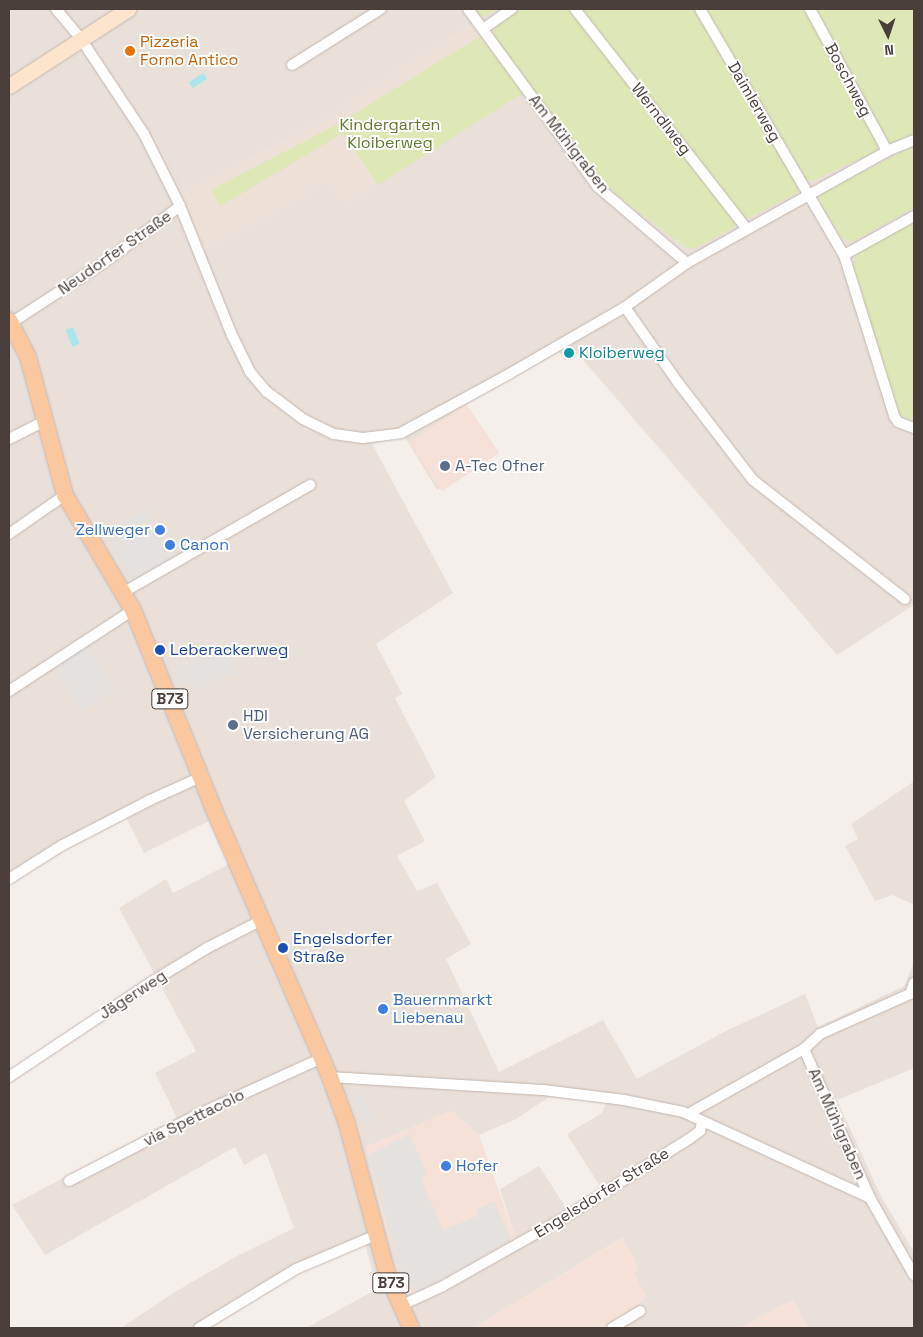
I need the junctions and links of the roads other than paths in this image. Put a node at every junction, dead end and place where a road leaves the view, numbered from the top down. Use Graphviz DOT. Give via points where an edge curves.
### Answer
graph roads {
  1 [pos="56,9"];
  2 [pos="128,9"];
  3 [pos="381,9"];
  4 [pos="468,9"];
  5 [pos="512,9"];
  6 [pos="575,9"];
  7 [pos="700,9"];
  8 [pos="810,9"];
  9 [pos="483,29"];
  10 [pos="81,39"];
  11 [pos="292,66"];
  12 [pos="9,86"];
  13 [pos="914,140"];
  14 [pos="887,150"];
  15 [pos="808,195"];
  16 [pos="180,206"];
  17 [pos="914,216"];
  18 [pos="747,229"];
  19 [pos="844,255"];
  20 [pos="688,263"];
  21 [pos="625,307"];
  22 [pos="10,321"];
  23 [pos="45,421"];
  24 [pos="914,428"];
  25 [pos="9,439"];
  26 [pos="310,485"];
  27 [pos="65,495"];
  28 [pos="9,534"];
  29 [pos="124,592"];
  30 [pos="906,600"];
  31 [pos="133,610"];
  32 [pos="9,691"];
  33 [pos="201,777"];
  34 [pos="9,878"];
  35 [pos="262,920"];
  36 [pos="914,982"];
  37 [pos="804,1049"];
  38 [pos="322,1058"];
  39 [pos="9,1077"];
  40 [pos="330,1077"];
  41 [pos="688,1114"];
  42 [pos="702,1122"];
  43 [pos="68,1181"];
  44 [pos="870,1198"];
  45 [pos="376,1235"];
  46 [pos="914,1275"];
  47 [pos="407,1303"];
  48 [pos="640,1311"];
  49 [pos="200,1328"];
  50 [pos="412,1328"];
  51 [pos="612,1328"];
  1 -- 10 [label="street, Neudorfer Straße"];
  2 -- 10 [label="street"];
  3 -- 11 [label="street"];
  4 -- 9 [label="street, Am Mühlgraben"];
  5 -- 9 [label="street"];
  6 -- 18 [label="street, Werndlweg"];
  7 -- 15 [label="street, Daimlerweg"];
  8 -- 14 [label="street, Boschweg"];
  9 -- 20 [label="street, Am Mühlgraben" via="598,187"];
  10 -- 12 [label="street"];
  10 -- 16 [label="street, Neudorfer Straße" via="144,134"];
  13 -- 14 [label="street"];
  14 -- 15 [label="street"];
  15 -- 18 [label="street"];
  15 -- 19 [label="street"];
  16 -- 21 [label="street" via="250,372 266,391 303,419 334,434 363,438 401,433"];
  16 -- 22 [label="street, Neudorfer Straße" via="102,264"];
  17 -- 19 [label="street"];
  18 -- 20 [label="street"];
  19 -- 24 [label="street" via="894,416 898,422"];
  20 -- 21 [label="street"];
  21 -- 30 [label="street" via="753,480"];
  22 -- 23 [label="main road, B73" via="28,357"];
  23 -- 25 [label="street"];
  23 -- 27 [label="main road, B73"];
  26 -- 29 [label="street"];
  27 -- 28 [label="street"];
  27 -- 29 [label="main road, B73"];
  29 -- 31 [label="main road, B73"];
  31 -- 32 [label="street"];
  31 -- 33 [label="main road, B73"];
  33 -- 34 [label="street" via="61,846"];
  33 -- 35 [label="main road, B73"];
  35 -- 38 [label="main road, B73"];
  35 -- 39 [label="street, Jägerweg" via="152,981"];
  36 -- 37 [label="street, Am Mühlgraben" via="910,994 820,1034"];
  37 -- 41 [label="street, Am Mühlgraben"];
  37 -- 44 [label="street, Am Mühlgraben"];
  38 -- 40 [label="main road, B73"];
  38 -- 43 [label="street, via Spettacolo" via="199,1114"];
  40 -- 41 [label="street" via="543,1090 624,1100"];
  40 -- 45 [label="main road, B73" via="347,1124"];
  41 -- 42 [label="street"];
  42 -- 44 [label="street"];
  42 -- 47 [label="street, Engelsdorfer Straße" via="700,1131 689,1139 562,1219"];
  44 -- 46 [label="street"];
  45 -- 47 [label="main road, B73" via="387,1273"];
  45 -- 49 [label="street" via="296,1269"];
  47 -- 50 [label="main road, B73"];
  48 -- 51 [label="street"];
}
